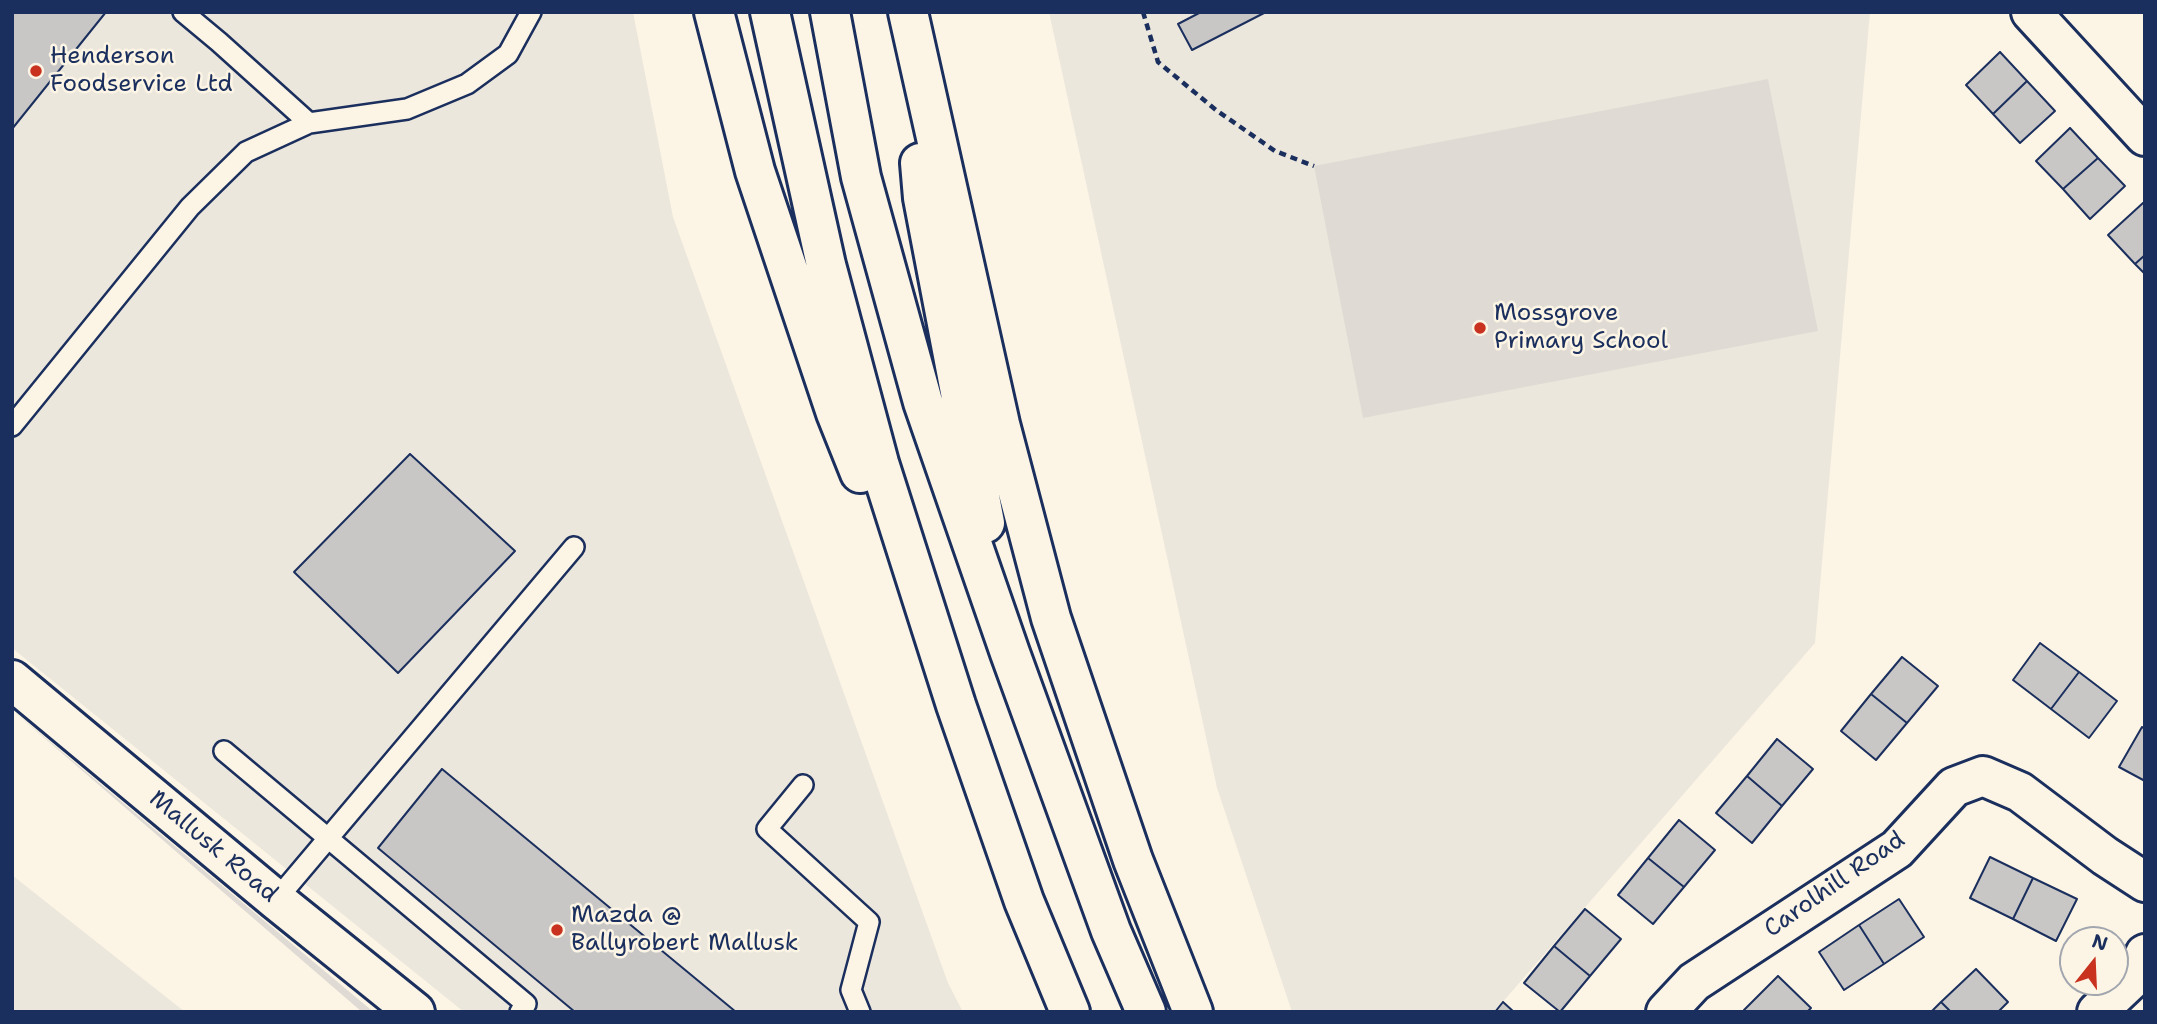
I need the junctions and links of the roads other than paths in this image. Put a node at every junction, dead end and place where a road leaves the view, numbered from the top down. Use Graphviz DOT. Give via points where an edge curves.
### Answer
graph roads {
  1 [pos="183,12"];
  2 [pos="531,12"];
  3 [pos="714,12"];
  4 [pos="770,12"];
  5 [pos="830,12"];
  6 [pos="907,12"];
  7 [pos="2031,12"];
  8 [pos="309,123"];
  9 [pos="2145,136"];
  10 [pos="12,426"];
  11 [pos="574,547"];
  12 [pos="1010,653"];
  13 [pos="12,680"];
  14 [pos="956,705"];
  15 [pos="224,751"];
  16 [pos="803,785"];
  17 [pos="328,838"];
  18 [pos="2145,882"];
  19 [pos="276,900"];
  20 [pos="2145,954"];
  21 [pos="415,1012"];
  22 [pos="520,1012"];
  23 [pos="860,1012"];
  24 [pos="1070,1012"];
  25 [pos="1146,1012"];
  26 [pos="1193,1012"];
  27 [pos="1667,1012"];
  28 [pos="2097,1012"];
  1 -- 8 [label="lane"];
  2 -- 8 [label="lane" via="509,54 467,84 407,109"];
  3 -- 14 [label="main road" via="755,171 836,413"];
  4 -- 14 [label="main road" via="850,357"];
  5 -- 12 [label="main road" via="861,177 923,402"];
  6 -- 12 [label="main road" via="923,198"];
  6 -- 26 [label="main road" via="1000,424 1051,618 1133,860"];
  7 -- 9 [label="main road"];
  8 -- 10 [label="lane" via="246,152 190,207"];
  11 -- 17 [label="lane"];
  12 -- 25 [label="main road" via="1111,931"];
  13 -- 19 [label="main road, Mallusk Road"];
  14 -- 24 [label="main road" via="1024,901"];
  15 -- 17 [label="lane"];
  16 -- 23 [label="lane" via="767,829 869,922 852,990"];
  17 -- 19 [label="lane"];
  17 -- 22 [label="lane" via="526,1004"];
  18 -- 27 [label="main road, Carolhill Road" via="2020,792 1983,776 1954,787 1896,849 1694,982"];
  19 -- 21 [label="main road, Mallusk Road"];
  20 -- 28 [label="main road" via="2135,975"];
}
